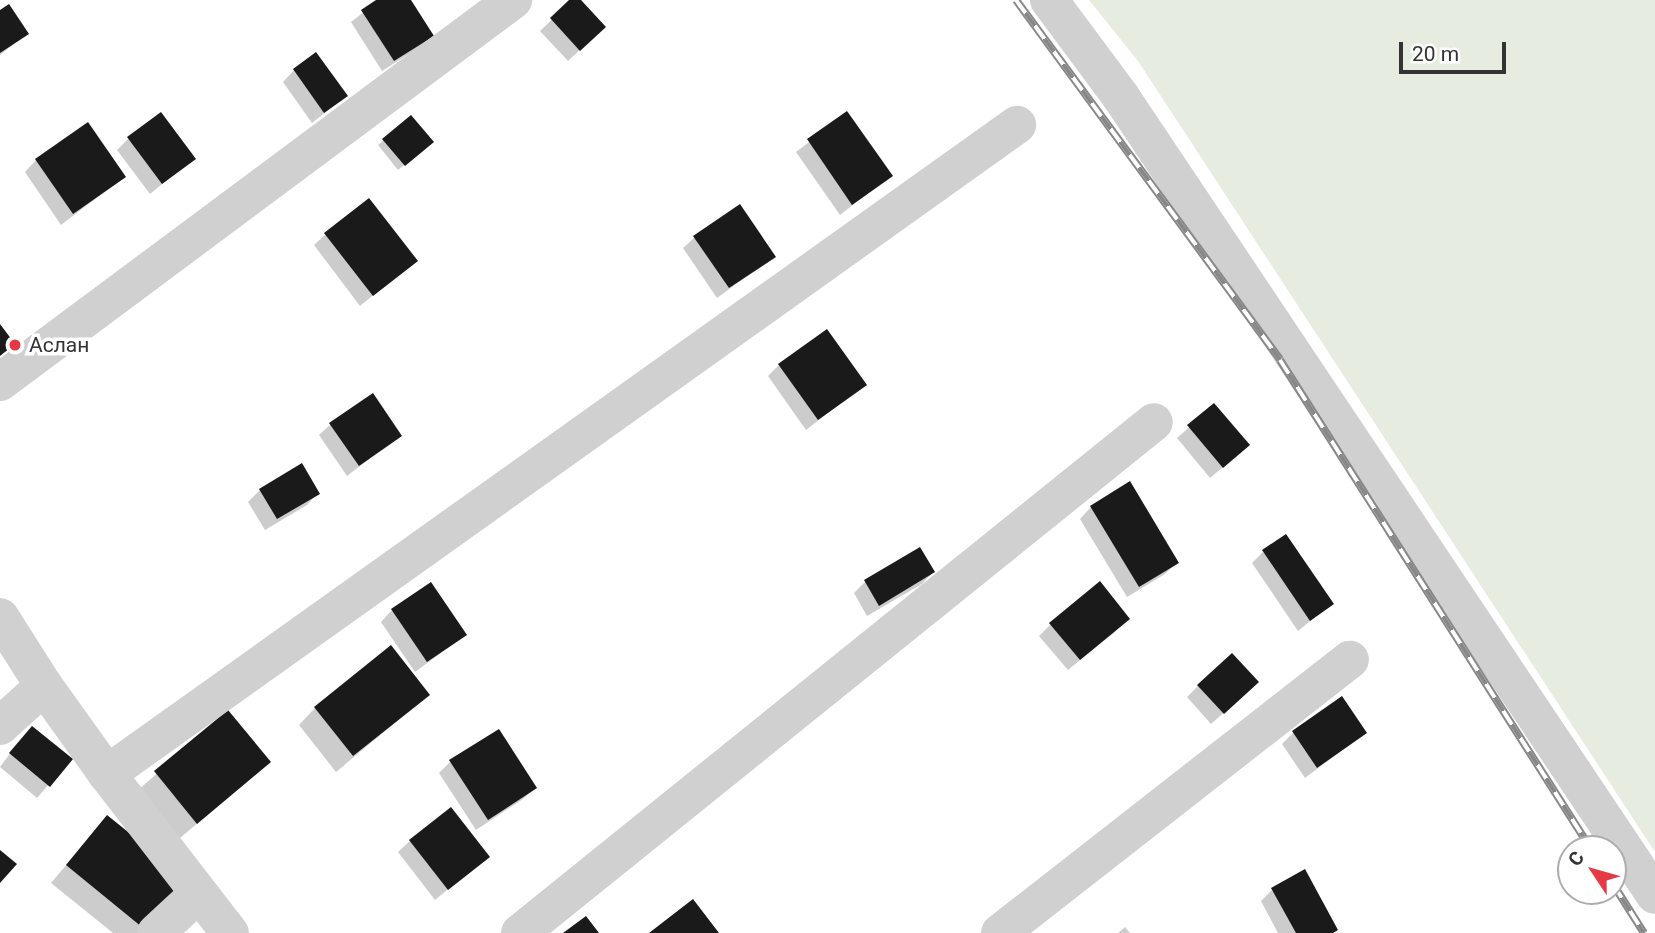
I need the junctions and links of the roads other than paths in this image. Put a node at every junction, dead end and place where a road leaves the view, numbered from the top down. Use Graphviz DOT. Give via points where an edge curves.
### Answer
graph roads {
  1 [pos="513,0"];
  2 [pos="1049,0"];
  3 [pos="1017,125"];
  4 [pos="0,382"];
  5 [pos="1154,422"];
  6 [pos="0,617"];
  7 [pos="1350,660"];
  8 [pos="44,686"];
  9 [pos="0,726"];
  10 [pos="107,774"];
  11 [pos="198,894"];
  12 [pos="1655,895"];
  13 [pos="156,933"];
  14 [pos="230,933"];
  15 [pos="520,933"];
  16 [pos="1000,933"];
  1 -- 4 [label="street"];
  2 -- 12 [label="street" via="1121,97"];
  3 -- 10 [label="street"];
  5 -- 15 [label="street"];
  6 -- 8 [label="street"];
  7 -- 16 [label="street"];
  8 -- 9 [label="street"];
  8 -- 10 [label="street"];
  10 -- 11 [label="street"];
  11 -- 13 [label="street"];
  11 -- 14 [label="street"];
}
